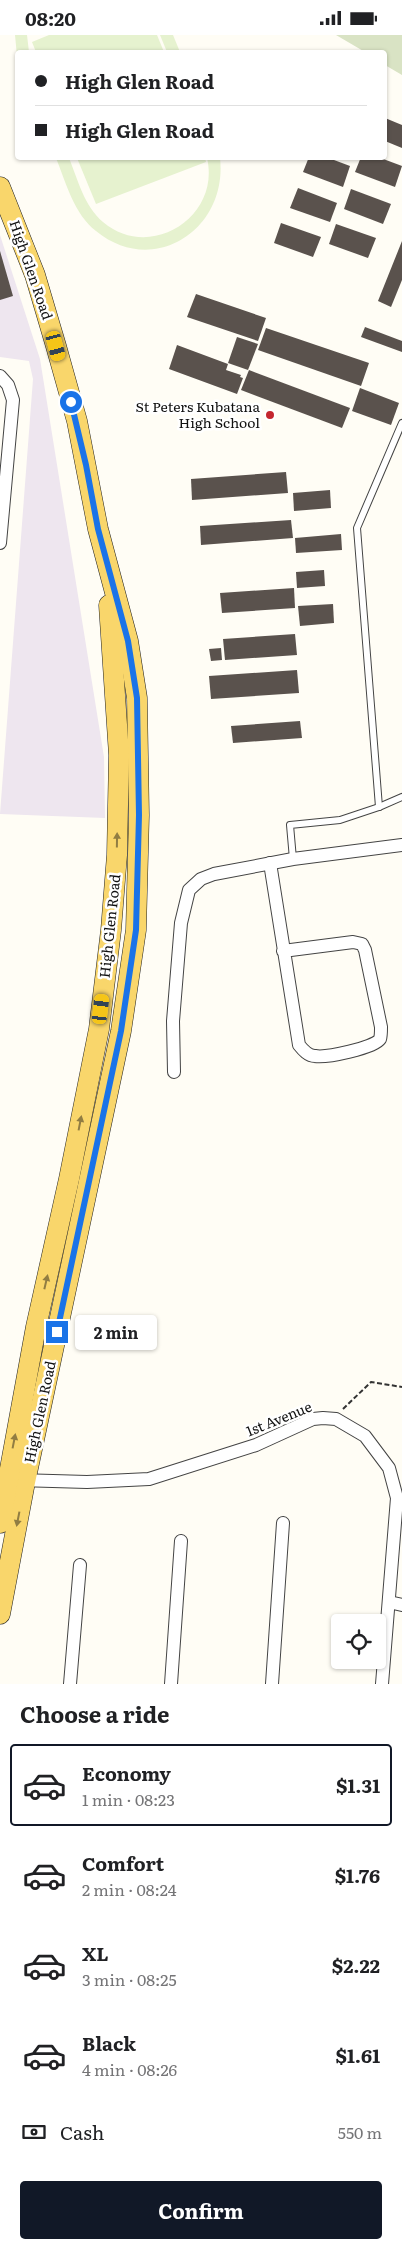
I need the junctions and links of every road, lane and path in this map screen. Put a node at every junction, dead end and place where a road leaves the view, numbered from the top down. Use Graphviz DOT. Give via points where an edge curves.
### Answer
graph roads {
  1 [pos="0,187"];
  2 [pos="0,377"];
  3 [pos="402,423"];
  4 [pos="0,543"];
  5 [pos="402,797"];
  6 [pos="379,807"];
  7 [pos="402,845"];
  8 [pos="293,859"];
  9 [pos="270,863"];
  10 [pos="283,951"];
  11 [pos="174,1072"];
  12 [pos="402,1387"];
  13 [pos="336,1419"];
  14 [pos="16,1480"];
  15 [pos="0,1523"];
  16 [pos="283,1523"];
  17 [pos="181,1541"];
  18 [pos="80,1565"];
  19 [pos="389,1602"];
  20 [pos="402,1605"];
  21 [pos="0,1614"];
  22 [pos="70,1684"];
  23 [pos="172,1684"];
  24 [pos="272,1684"];
  25 [pos="382,1684"];
  1 -- 14 [label="main road, High Glen Road" via="35,275 56,346 77,421 106,558 119,755 117,855 99,1029 70,1179 36,1327"];
  2 -- 4 [label="street" via="8,385 13,400"];
  3 -- 6 [label="lane" via="357,528"];
  5 -- 6 [label="lane"];
  6 -- 8 [label="lane" via="340,820 290,825"];
  7 -- 8 [label="street"];
  8 -- 9 [label="street"];
  9 -- 10 [label="street"];
  9 -- 11 [label="street" via="214,874 201,879 188,890 181,923 173,1021"];
  10 -- 10 [label="street" via="299,1045 306,1053 315,1056 375,1044 380,1038 381,1027 362,944 353,942"];
  12 -- 13 [label="path" via="371,1382"];
  13 -- 14 [label="street, 1st Avenue" via="313,1419 256,1445 149,1479 88,1482"];
  13 -- 19 [label="street" via="365,1436 389,1468 393,1479 397,1498"];
  14 -- 15 [label="main road, High Glen Road"];
  14 -- 21 [label="main road, High Glen Road, one-way"];
  16 -- 24 [label="street"];
  17 -- 23 [label="street"];
  18 -- 22 [label="street"];
  19 -- 20 [label="street"];
  19 -- 25 [label="street"];
}
